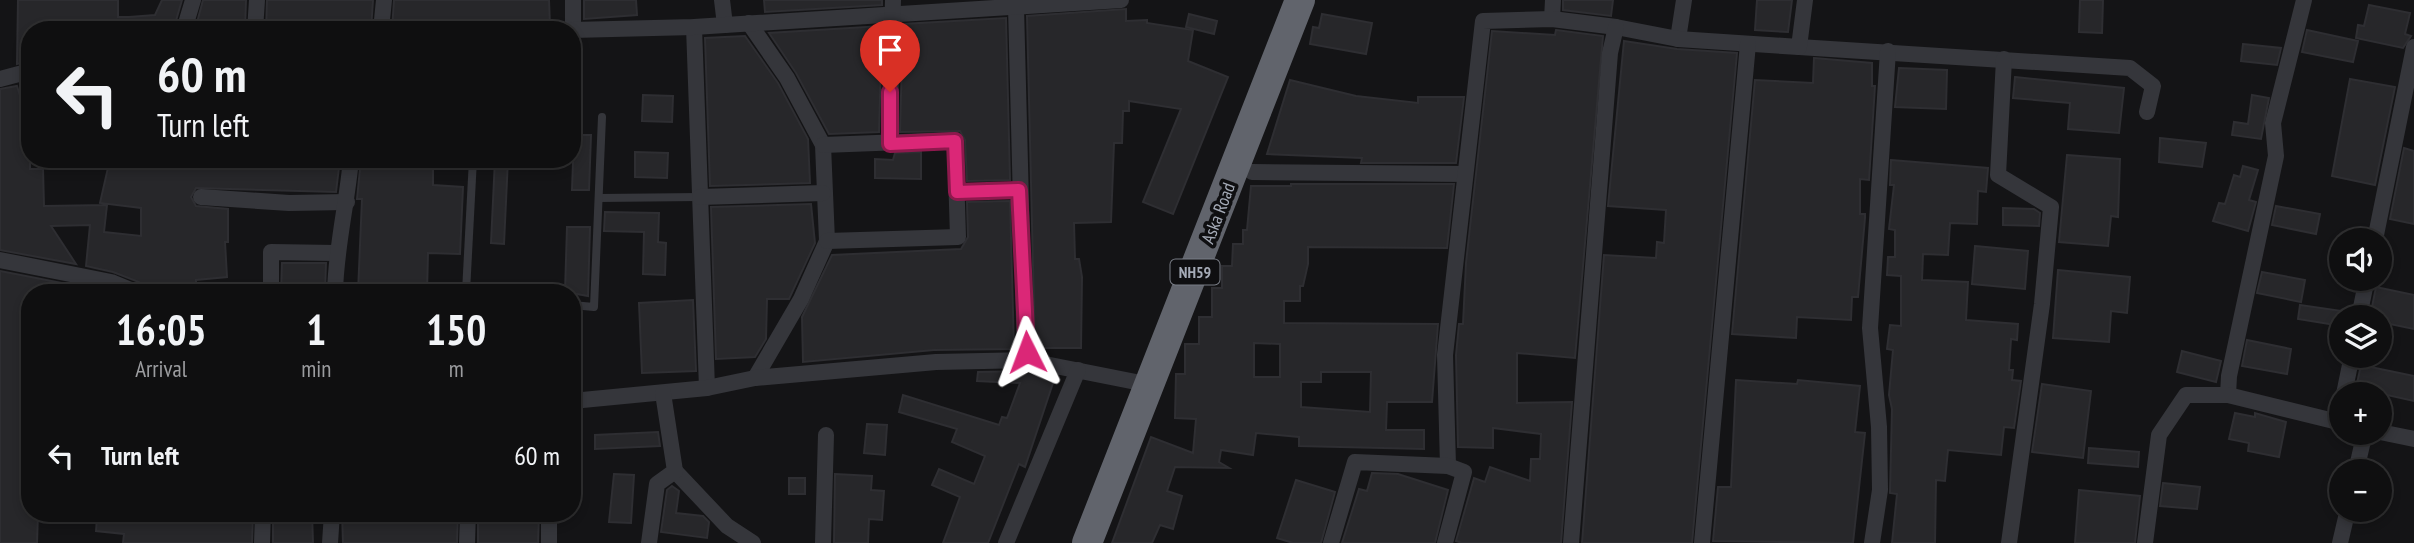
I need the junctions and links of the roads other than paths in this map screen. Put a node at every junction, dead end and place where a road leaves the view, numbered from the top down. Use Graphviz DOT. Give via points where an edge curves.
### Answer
graph roads {
  1 [pos="193,0"];
  2 [pos="257,0"];
  3 [pos="384,0"];
  4 [pos="573,0"];
  5 [pos="722,0"];
  6 [pos="1121,0"];
  7 [pos="1300,0"];
  8 [pos="1317,0"];
  9 [pos="1553,0"];
  10 [pos="1684,0"];
  11 [pos="1805,0"];
  12 [pos="2304,0"];
  13 [pos="892,7"];
  14 [pos="1016,7"];
  15 [pos="1552,19"];
  16 [pos="187,21"];
  17 [pos="256,21"];
  18 [pos="383,21"];
  19 [pos="573,21"];
  20 [pos="749,23"];
  21 [pos="725,25"];
  22 [pos="1616,26"];
  23 [pos="694,27"];
  24 [pos="581,30"];
  25 [pos="1678,39"];
  26 [pos="1748,44"];
  27 [pos="1799,47"];
  28 [pos="2414,47"];
  29 [pos="1888,51"];
  30 [pos="2004,59"];
  31 [pos="21,73"];
  32 [pos="0,79"];
  33 [pos="2147,112"];
  34 [pos="602,117"];
  35 [pos="890,144"];
  36 [pos="823,145"];
  37 [pos="350,168"];
  38 [pos="473,168"];
  39 [pos="1252,172"];
  40 [pos="1465,174"];
  41 [pos="1019,190"];
  42 [pos="957,192"];
  43 [pos="823,194"];
  44 [pos="201,197"];
  45 [pos="598,198"];
  46 [pos="701,198"];
  47 [pos="347,202"];
  48 [pos="2377,228"];
  49 [pos="827,241"];
  50 [pos="336,253"];
  51 [pos="0,260"];
  52 [pos="116,284"];
  53 [pos="271,284"];
  54 [pos="335,284"];
  55 [pos="466,284"];
  56 [pos="581,306"];
  57 [pos="1024,360"];
  58 [pos="1078,370"];
  59 [pos="755,378"];
  60 [pos="1151,385"];
  61 [pos="707,388"];
  62 [pos="663,393"];
  63 [pos="2228,395"];
  64 [pos="581,400"];
  65 [pos="2329,415"];
  66 [pos="2392,434"];
  67 [pos="826,435"];
  68 [pos="2414,439"];
  69 [pos="1448,466"];
  70 [pos="675,471"];
  71 [pos="263,522"];
  72 [pos="331,522"];
  73 [pos="468,522"];
  74 [pos="548,522"];
  75 [pos="2345,522"];
  76 [pos="262,543"];
  77 [pos="330,543"];
  78 [pos="467,543"];
  79 [pos="549,543"];
  80 [pos="649,543"];
  81 [pos="752,543"];
  82 [pos="823,543"];
  83 [pos="1006,543"];
  84 [pos="1087,543"];
  85 [pos="1105,543"];
  86 [pos="1331,543"];
  87 [pos="1445,543"];
  88 [pos="1571,543"];
  89 [pos="1702,543"];
  90 [pos="1872,543"];
  91 [pos="2009,543"];
  92 [pos="2146,543"];
  93 [pos="2340,543"];
  1 -- 16 [label="street"];
  2 -- 17 [label="street"];
  3 -- 18 [label="street"];
  4 -- 19 [label="street"];
  5 -- 21 [label="street"];
  6 -- 14 [label="street"];
  7 -- 60 [label="highway, Aska Road / NH59"];
  8 -- 39 [label="highway, NH59"];
  9 -- 15 [label="street"];
  10 -- 25 [label="street"];
  11 -- 27 [label="street"];
  12 -- 63 [label="street" via="2273,124 2276,156"];
  13 -- 14 [label="street"];
  13 -- 20 [label="street"];
  13 -- 35 [label="street"];
  14 -- 41 [label="street"];
  15 -- 22 [label="street"];
  15 -- 40 [label="street" via="1483,21"];
  20 -- 21 [label="street"];
  20 -- 36 [label="street" via="788,78"];
  21 -- 23 [label="street"];
  22 -- 25 [label="street"];
  22 -- 88 [label="street" via="1610,53"];
  23 -- 24 [label="street"];
  23 -- 46 [label="street"];
  25 -- 26 [label="street"];
  26 -- 27 [label="street"];
  26 -- 89 [label="street"];
  27 -- 29 [label="street"];
  28 -- 48 [label="street"];
  29 -- 30 [label="street"];
  29 -- 90 [label="street" via="1870,328 1880,490"];
  30 -- 33 [label="street" via="2130,68 2153,86"];
  30 -- 91 [label="street" via="1998,175 2051,207"];
  31 -- 32 [label="street"];
  34 -- 45 [label="lane"];
  35 -- 36 [label="street"];
  35 -- 42 [label="street" via="955,141"];
  36 -- 43 [label="street"];
  37 -- 47 [label="street"];
  38 -- 55 [label="lane"];
  39 -- 40 [label="street"];
  39 -- 85 [label="highway, NH59" via="1200,292"];
  40 -- 69 [label="street" via="1445,355"];
  41 -- 42 [label="street"];
  41 -- 57 [label="street"];
  42 -- 49 [label="street" via="958,237"];
  43 -- 46 [label="street"];
  43 -- 49 [label="street"];
  44 -- 47 [label="street"];
  45 -- 46 [label="lane"];
  45 -- 56 [label="lane" via="594,307"];
  46 -- 61 [label="street"];
  47 -- 50 [label="street"];
  49 -- 59 [label="street" via="801,299"];
  50 -- 53 [label="street" via="271,252"];
  50 -- 54 [label="street"];
  51 -- 52 [label="street"];
  57 -- 58 [label="street"];
  57 -- 59 [label="street" via="936,362"];
  58 -- 60 [label="street"];
  58 -- 83 [label="street"];
  59 -- 61 [label="street"];
  60 -- 84 [label="highway, Aska Road / NH59"];
  61 -- 62 [label="street"];
  62 -- 64 [label="street"];
  62 -- 70 [label="street"];
  63 -- 65 [label="street"];
  63 -- 92 [label="street" via="2186,395 2160,435"];
  66 -- 68 [label="street"];
  67 -- 82 [label="street"];
  69 -- 86 [label="street" via="1355,461"];
  69 -- 87 [label="street" via="1464,472"];
  70 -- 80 [label="street" via="657,484"];
  70 -- 81 [label="street" via="727,527"];
  71 -- 76 [label="street"];
  72 -- 77 [label="street"];
  73 -- 78 [label="street"];
  74 -- 79 [label="street"];
  75 -- 93 [label="street"];
}
